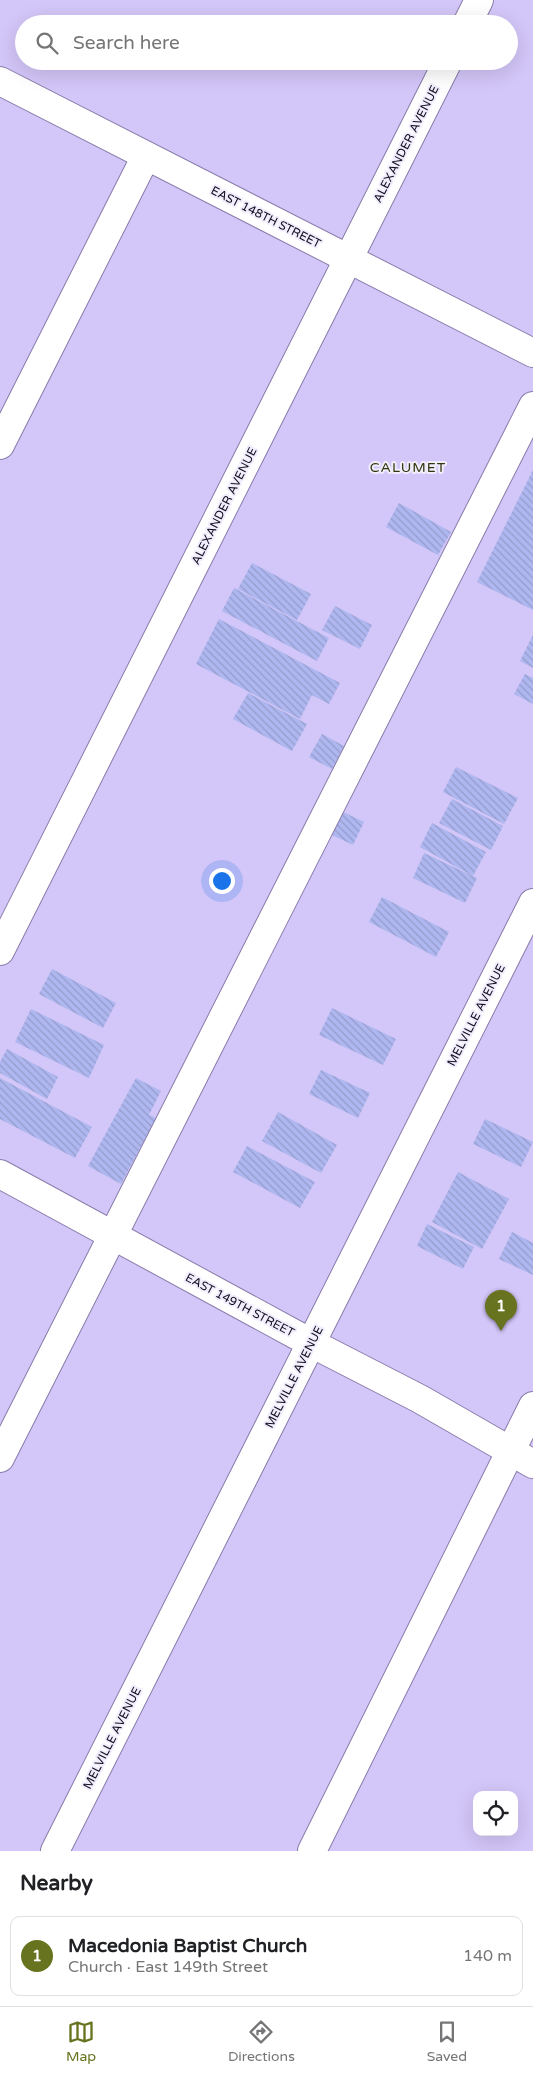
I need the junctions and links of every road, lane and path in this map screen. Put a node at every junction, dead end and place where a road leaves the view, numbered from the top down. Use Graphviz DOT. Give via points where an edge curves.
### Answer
graph roads {
  1 [pos="478,0"];
  2 [pos="470,15"];
  3 [pos="443,70"];
  4 [pos="0,81"];
  5 [pos="146,156"];
  6 [pos="348,259"];
  7 [pos="533,353"];
  8 [pos="533,406"];
  9 [pos="0,446"];
  10 [pos="533,903"];
  11 [pos="0,951"];
  12 [pos="0,1174"];
  13 [pos="112,1235"];
  14 [pos="310,1343"];
  15 [pos="533,1406"];
  16 [pos="0,1458"];
  17 [pos="522,1458"];
  18 [pos="55,1851"];
  19 [pos="312,1851"];
  1 -- 2 [label="street"];
  3 -- 6 [label="street, ALEXANDER AVENUE"];
  4 -- 5 [label="street, EAST 148TH STREET"];
  5 -- 6 [label="street, EAST 148TH STREET"];
  5 -- 9 [label="street"];
  6 -- 7 [label="street, EAST 148TH STREET"];
  6 -- 11 [label="street, ALEXANDER AVENUE"];
  8 -- 13 [label="street"];
  10 -- 14 [label="street, MELVILLE AVENUE"];
  12 -- 13 [label="street, EAST 149TH STREET"];
  13 -- 14 [label="street, EAST 149TH STREET"];
  13 -- 16 [label="street"];
  14 -- 17 [label="street, EAST 149TH STREET" via="420,1399"];
  14 -- 18 [label="street, MELVILLE AVENUE"];
  15 -- 17 [label="street"];
  17 -- 19 [label="street"];
}
